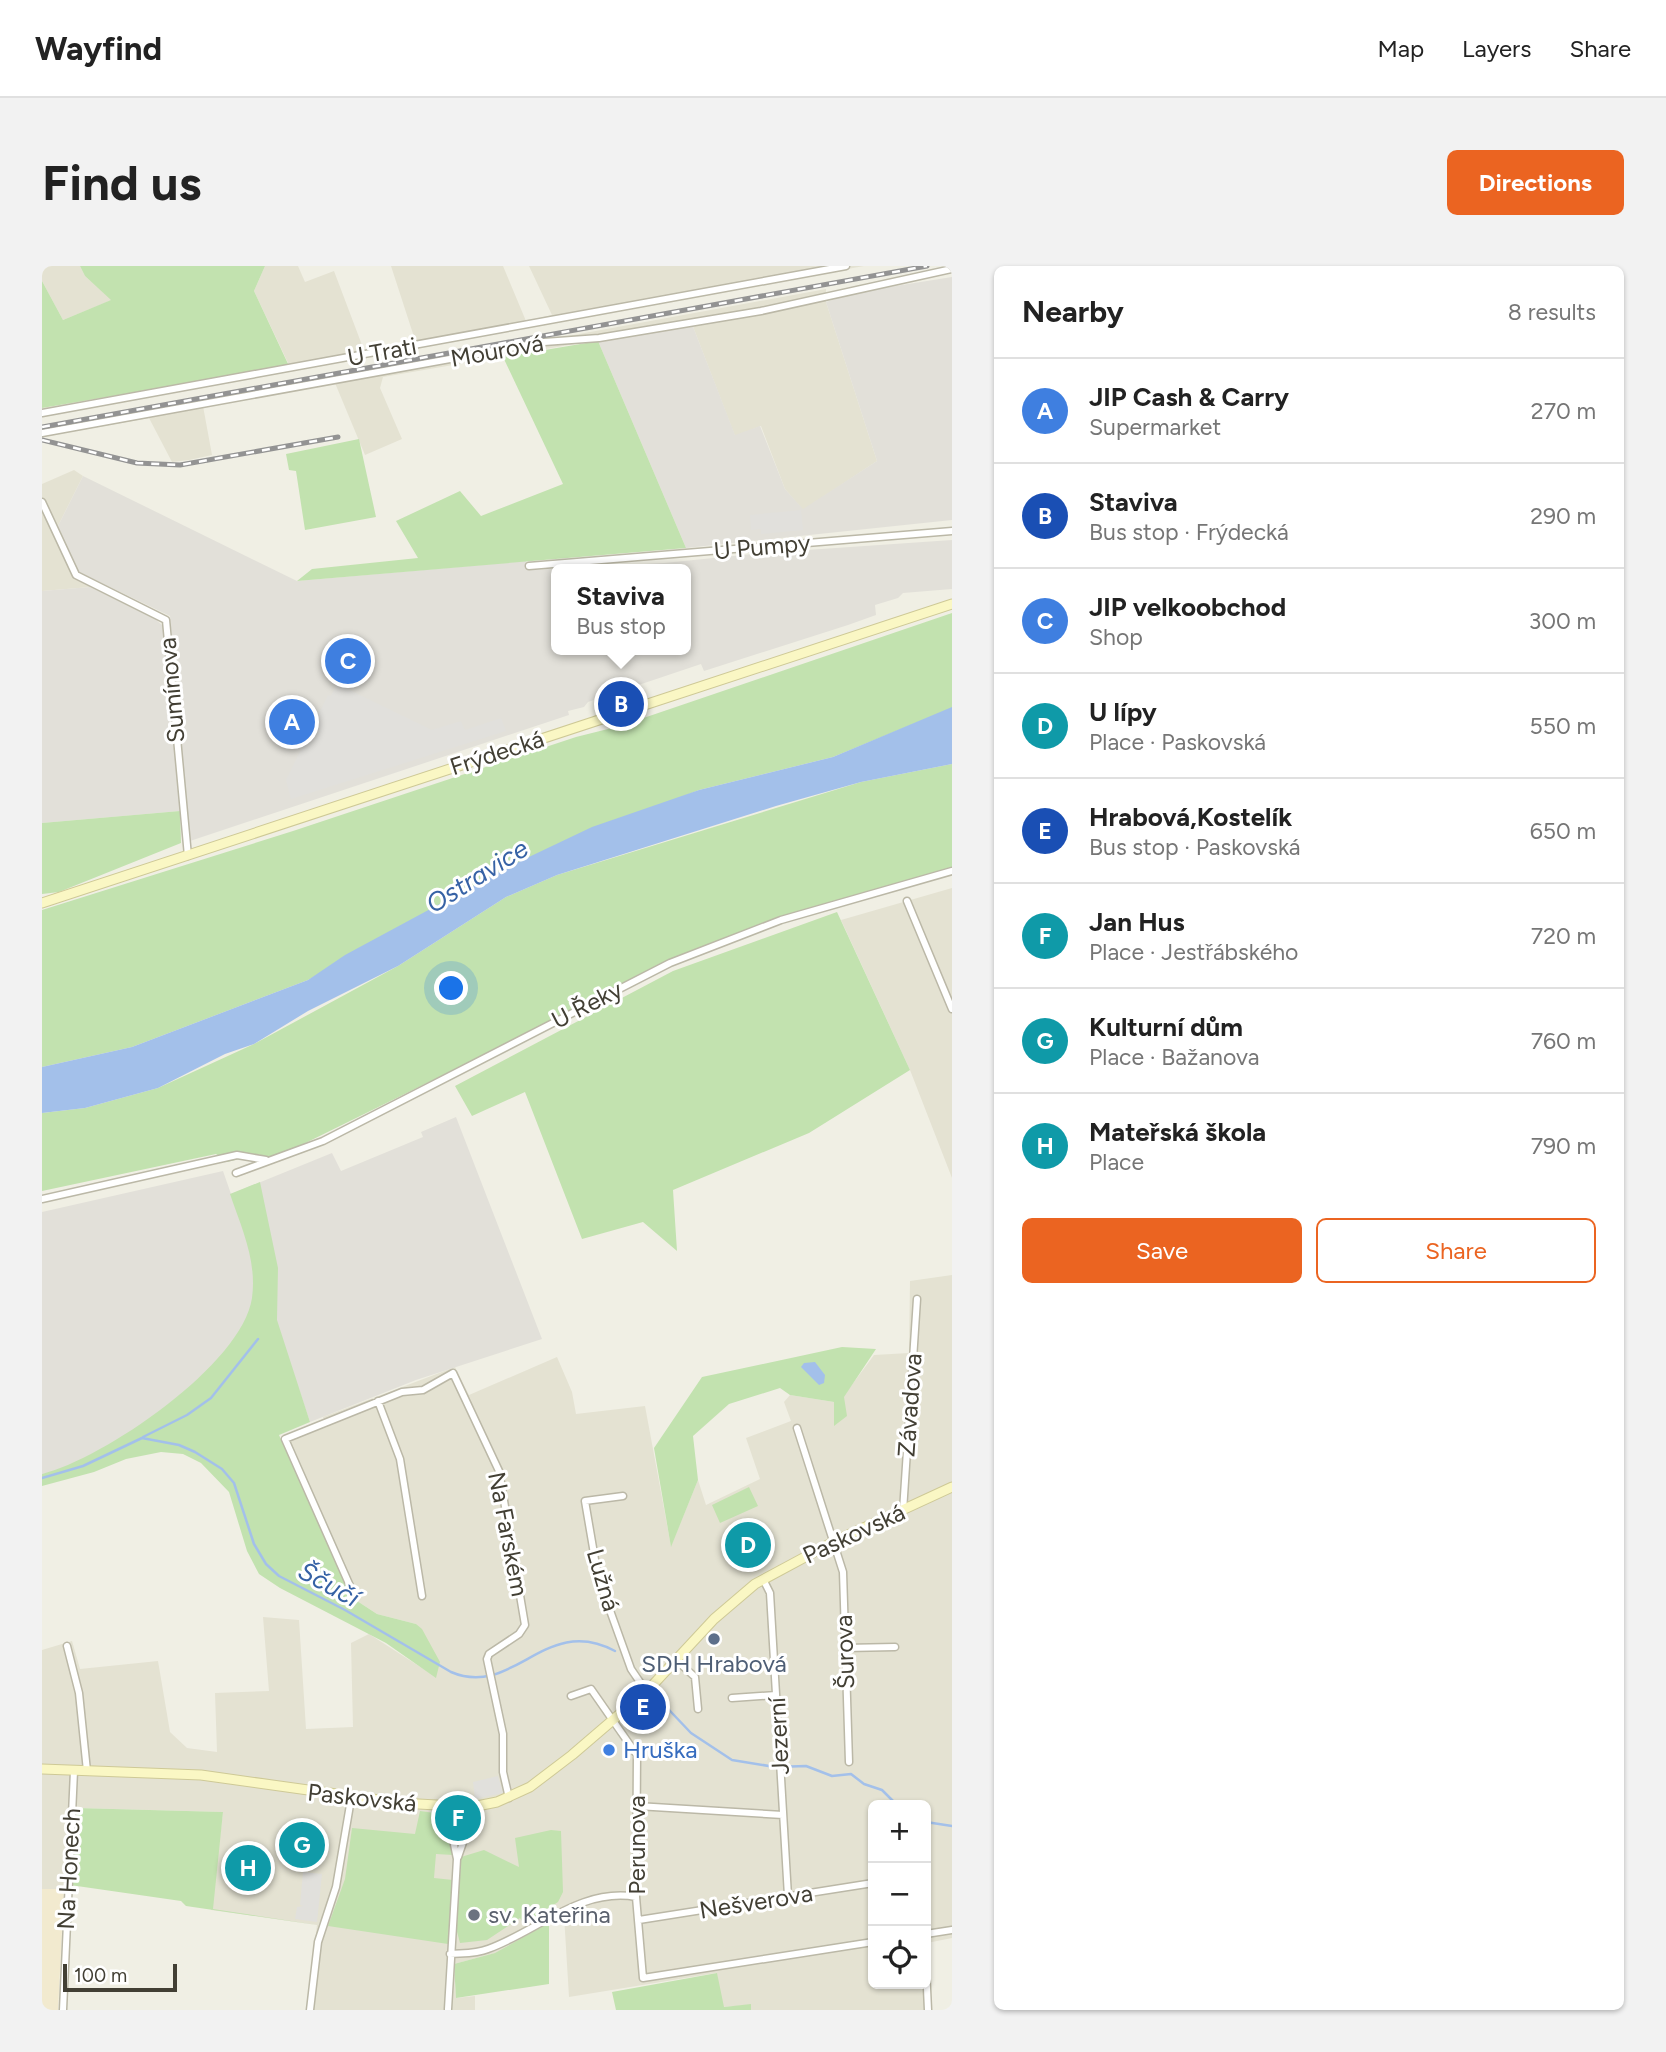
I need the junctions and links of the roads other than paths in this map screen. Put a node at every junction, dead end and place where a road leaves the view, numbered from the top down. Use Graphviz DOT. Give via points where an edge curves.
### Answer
graph roads {
  1 [pos="846,266"];
  2 [pos="952,268"];
  3 [pos="42,413"];
  4 [pos="42,433"];
  5 [pos="42,502"];
  6 [pos="952,531"];
  7 [pos="551,564"];
  8 [pos="553,564"];
  9 [pos="529,566"];
  10 [pos="952,604"];
  11 [pos="188,856"];
  12 [pos="952,871"];
  13 [pos="907,901"];
  14 [pos="42,903"];
  15 [pos="952,1009"];
  16 [pos="269,1161"];
  17 [pos="236,1173"];
  18 [pos="42,1199"];
  19 [pos="918,1299"];
  20 [pos="378,1401"];
  21 [pos="797,1428"];
  22 [pos="952,1490"];
  23 [pos="623,1496"];
  24 [pos="902,1511"];
  25 [pos="833,1542"];
  26 [pos="763,1579"];
  27 [pos="354,1595"];
  28 [pos="422,1596"];
  29 [pos="67,1646"];
  30 [pos="895,1647"];
  31 [pos="845,1648"];
  32 [pos="676,1660"];
  33 [pos="646,1691"];
  34 [pos="776,1695"];
  35 [pos="571,1696"];
  36 [pos="732,1698"];
  37 [pos="698,1709"];
  38 [pos="612,1721"];
  39 [pos="849,1762"];
  40 [pos="42,1769"];
  41 [pos="74,1771"];
  42 [pos="87,1771"];
  43 [pos="509,1798"];
  44 [pos="351,1799"];
  45 [pos="637,1806"];
  46 [pos="446,1807"];
  47 [pos="472,1807"];
  48 [pos="783,1815"];
  49 [pos="457,1859"];
  50 [pos="868,1884"];
  51 [pos="788,1896"];
  52 [pos="636,1897"];
  53 [pos="639,1920"];
  54 [pos="952,1930"];
  55 [pos="931,1933"];
  56 [pos="868,1943"];
  57 [pos="450,1954"];
  58 [pos="927,1989"];
  59 [pos="448,2009"];
  60 [pos="63,2010"];
  61 [pos="310,2010"];
  62 [pos="928,2010"];
  1 -- 3 [label="street, U Trati"];
  2 -- 4 [label="street, Mourová" via="761,311 599,338 544,342"];
  5 -- 11 [label="street, Sumínova" via="76,575 166,620"];
  6 -- 8 [label="street, U Pumpy"];
  7 -- 9 [label="street, U Pumpy"];
  10 -- 11 [label="main road, Frýdecká"];
  11 -- 14 [label="main road, Frýdecká"];
  12 -- 16 [label="street, U Řeky" via="781,920 670,963 323,1141"];
  13 -- 15 [label="street"];
  16 -- 17 [label="street, U Řeky"];
  16 -- 18 [label="street" via="237,1155"];
  19 -- 24 [label="street, Závadova"];
  20 -- 27 [label="street" via="285,1439"];
  20 -- 28 [label="street" via="402,1467"];
  20 -- 43 [label="street, Na Farském" via="423,1390 453,1373 499,1471 525,1625 489,1654"];
  21 -- 25 [label="street"];
  22 -- 24 [label="main road, Paskovská"];
  23 -- 33 [label="street, Lužná" via="585,1501 597,1577 631,1670"];
  24 -- 25 [label="main road, Paskovská"];
  25 -- 26 [label="main road, Paskovská"];
  25 -- 31 [label="street, Šurova" via="842,1572"];
  26 -- 32 [label="main road, Paskovská" via="720,1613"];
  26 -- 34 [label="street, Jezerní" via="770,1593"];
  29 -- 42 [label="street" via="79,1693"];
  30 -- 31 [label="street"];
  31 -- 39 [label="street, Šurova"];
  32 -- 33 [label="main road, Paskovská"];
  32 -- 37 [label="street" via="695,1676"];
  33 -- 38 [label="main road, Paskovská"];
  34 -- 36 [label="street"];
  34 -- 48 [label="street, Jezerní"];
  35 -- 38 [label="street, Perunova" via="591,1689"];
  38 -- 43 [label="main road, Paskovská" via="542,1779"];
  38 -- 45 [label="street, Perunova" via="637,1755"];
  40 -- 41 [label="main road, Paskovská"];
  41 -- 42 [label="main road, Paskovská"];
  41 -- 60 [label="street, Na Honech"];
  42 -- 44 [label="main road, Paskovská" via="201,1775"];
  43 -- 47 [label="main road, Paskovská"];
  44 -- 46 [label="main road, Paskovská"];
  44 -- 61 [label="street" via="336,1887 318,1942"];
  45 -- 48 [label="street"];
  45 -- 52 [label="street, Perunova"];
  46 -- 47 [label="main road, Paskovská"];
  46 -- 49 [label="street"];
  47 -- 49 [label="street"];
  48 -- 51 [label="street, Jezerní"];
  49 -- 57 [label="street"];
  50 -- 51 [label="street, Nešverova"];
  51 -- 53 [label="street, Nešverova"];
  52 -- 53 [label="street, Perunova"];
  52 -- 57 [label="street" via="590,1901 491,1948"];
  53 -- 56 [label="street, Perunova" via="643,1978"];
  54 -- 55 [label="street"];
  57 -- 59 [label="street"];
  58 -- 62 [label="street"];
}
